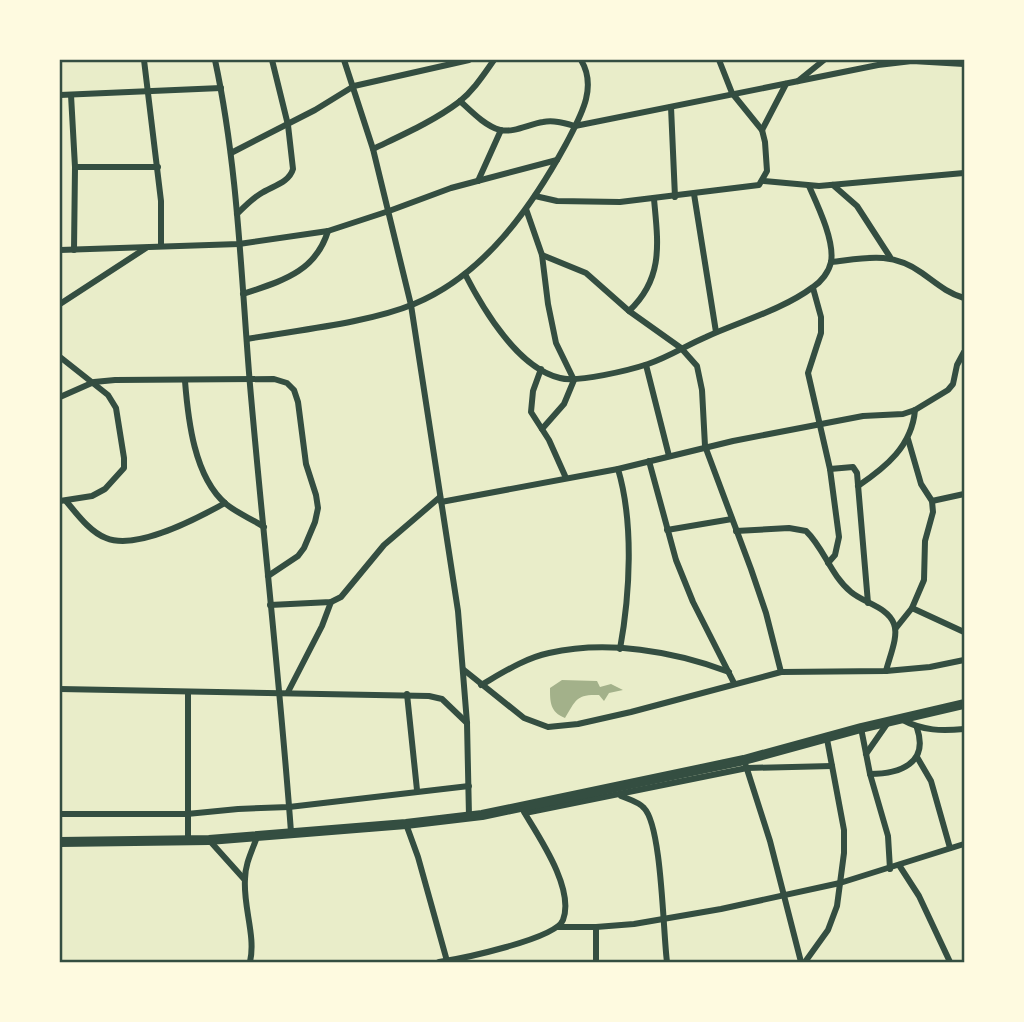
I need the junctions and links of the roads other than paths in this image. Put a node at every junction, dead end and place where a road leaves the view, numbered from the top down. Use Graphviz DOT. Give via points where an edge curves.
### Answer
graph roads {
  1 [pos="144,60"];
  2 [pos="215,60"];
  3 [pos="272,60"];
  4 [pos="344,60"];
  5 [pos="469,60"];
  6 [pos="494,60"];
  7 [pos="581,60"];
  8 [pos="719,60"];
  9 [pos="824,60"];
  10 [pos="880,62"];
  11 [pos="964,64"];
  12 [pos="797,82"];
  13 [pos="786,84"];
  14 [pos="354,86"];
  15 [pos="221,88"];
  16 [pos="148,91"];
  17 [pos="732,93"];
  18 [pos="60,94"];
  19 [pos="71,95"];
  20 [pos="460,101"];
  21 [pos="671,107"];
  22 [pos="288,125"];
  23 [pos="575,125"];
  24 [pos="501,130"];
  25 [pos="762,130"];
  26 [pos="373,149"];
  27 [pos="231,153"];
  28 [pos="557,160"];
  29 [pos="75,167"];
  30 [pos="158,167"];
  31 [pos="964,173"];
  32 [pos="478,181"];
  33 [pos="764,181"];
  34 [pos="833,185"];
  35 [pos="809,186"];
  36 [pos="694,194"];
  37 [pos="535,196"];
  38 [pos="675,197"];
  39 [pos="654,199"];
  40 [pos="526,209"];
  41 [pos="389,211"];
  42 [pos="237,214"];
  43 [pos="328,231"];
  44 [pos="239,244"];
  45 [pos="161,246"];
  46 [pos="147,248"];
  47 [pos="60,250"];
  48 [pos="74,250"];
  49 [pos="542,255"];
  50 [pos="890,257"];
  51 [pos="831,262"];
  52 [pos="465,274"];
  53 [pos="813,288"];
  54 [pos="243,294"];
  55 [pos="964,298"];
  56 [pos="60,304"];
  57 [pos="411,305"];
  58 [pos="629,311"];
  59 [pos="716,332"];
  60 [pos="247,338"];
  61 [pos="681,348"];
  62 [pos="964,352"];
  63 [pos="60,357"];
  64 [pos="646,365"];
  65 [pos="541,369"];
  66 [pos="574,380"];
  67 [pos="964,380"];
  68 [pos="186,381"];
  69 [pos="250,381"];
  70 [pos="94,382"];
  71 [pos="954,384"];
  72 [pos="60,397"];
  73 [pos="915,410"];
  74 [pos="820,425"];
  75 [pos="542,429"];
  76 [pos="908,439"];
  77 [pos="705,446"];
  78 [pos="669,456"];
  79 [pos="649,461"];
  80 [pos="561,467"];
  81 [pos="618,468"];
  82 [pos="830,469"];
  83 [pos="566,478"];
  84 [pos="553,481"];
  85 [pos="858,486"];
  86 [pos="964,494"];
  87 [pos="440,500"];
  88 [pos="63,501"];
  89 [pos="932,501"];
  90 [pos="225,503"];
  91 [pos="732,519"];
  92 [pos="264,527"];
  93 [pos="667,530"];
  94 [pos="736,531"];
  95 [pos="828,563"];
  96 [pos="268,576"];
  97 [pos="331,602"];
  98 [pos="869,603"];
  99 [pos="270,605"];
  100 [pos="912,608"];
  101 [pos="896,628"];
  102 [pos="964,632"];
  103 [pos="620,649"];
  104 [pos="964,660"];
  105 [pos="464,670"];
  106 [pos="886,671"];
  107 [pos="729,672"];
  108 [pos="781,672"];
  109 [pos="734,683"];
  110 [pos="481,685"];
  111 [pos="60,689"];
  112 [pos="188,692"];
  113 [pos="278,692"];
  114 [pos="288,692"];
  115 [pos="407,694"];
  116 [pos="964,704"];
  117 [pos="895,720"];
  118 [pos="467,723"];
  119 [pos="861,728"];
  120 [pos="917,728"];
  121 [pos="964,729"];
  122 [pos="827,739"];
  123 [pos="866,754"];
  124 [pos="917,757"];
  125 [pos="745,764"];
  126 [pos="832,766"];
  127 [pos="870,774"];
  128 [pos="469,786"];
  129 [pos="417,790"];
  130 [pos="619,795"];
  131 [pos="289,807"];
  132 [pos="523,810"];
  133 [pos="60,814"];
  134 [pos="187,814"];
  135 [pos="469,816"];
  136 [pos="406,824"];
  137 [pos="291,832"];
  138 [pos="257,837"];
  139 [pos="209,840"];
  140 [pos="60,842"];
  141 [pos="188,842"];
  142 [pos="964,844"];
  143 [pos="950,848"];
  144 [pos="899,865"];
  145 [pos="890,869"];
  146 [pos="244,879"];
  147 [pos="840,883"];
  148 [pos="784,894"];
  149 [pos="663,918"];
  150 [pos="558,927"];
  151 [pos="596,927"];
  152 [pos="447,961"];
  153 [pos="250,962"];
  154 [pos="439,962"];
  155 [pos="596,962"];
  156 [pos="667,962"];
  157 [pos="803,962"];
  158 [pos="950,962"];
  1 -- 16 [label="street"];
  2 -- 15 [label="street"];
  3 -- 22 [label="street"];
  4 -- 14 [label="street"];
  5 -- 14 [label="street"];
  6 -- 20 [label="street"];
  7 -- 23 [label="street" via="589,75 588,93"];
  8 -- 17 [label="street"];
  9 -- 12 [label="street"];
  10 -- 11 [label="street"];
  10 -- 12 [label="street"];
  12 -- 13 [label="street"];
  13 -- 17 [label="street"];
  13 -- 25 [label="street"];
  14 -- 22 [label="street"];
  14 -- 26 [label="street"];
  15 -- 16 [label="street"];
  15 -- 27 [label="street"];
  16 -- 19 [label="street"];
  16 -- 30 [label="street"];
  17 -- 21 [label="street"];
  17 -- 25 [label="street"];
  18 -- 19 [label="street"];
  19 -- 29 [label="street"];
  20 -- 24 [label="street"];
  20 -- 26 [label="street"];
  21 -- 23 [label="street"];
  21 -- 38 [label="street"];
  22 -- 27 [label="street"];
  22 -- 42 [label="street" via="291,176 262,192"];
  23 -- 24 [label="street" via="556,121"];
  23 -- 28 [label="street"];
  24 -- 32 [label="street"];
  25 -- 33 [label="street" via="767,155"];
  26 -- 41 [label="street"];
  27 -- 42 [label="street"];
  28 -- 32 [label="street"];
  28 -- 37 [label="street"];
  29 -- 30 [label="street"];
  29 -- 48 [label="street"];
  30 -- 45 [label="street"];
  31 -- 34 [label="street"];
  32 -- 41 [label="street"];
  33 -- 35 [label="street"];
  33 -- 36 [label="street" via="754,187"];
  34 -- 35 [label="street"];
  34 -- 50 [label="street" via="857,206"];
  35 -- 51 [label="street" via="827,232"];
  36 -- 38 [label="street"];
  36 -- 59 [label="street"];
  37 -- 39 [label="street" via="586,202"];
  37 -- 40 [label="street"];
  38 -- 39 [label="street"];
  39 -- 58 [label="street" via="654,275"];
  40 -- 49 [label="street"];
  40 -- 52 [label="street"];
  41 -- 43 [label="street"];
  41 -- 57 [label="street"];
  42 -- 44 [label="street"];
  43 -- 44 [label="street"];
  43 -- 54 [label="street" via="319,254 307,265 274,284"];
  44 -- 45 [label="street"];
  44 -- 54 [label="street"];
  45 -- 46 [label="street"];
  46 -- 48 [label="street"];
  46 -- 56 [label="street"];
  47 -- 48 [label="street"];
  49 -- 58 [label="street" via="586,273"];
  49 -- 66 [label="street" via="556,343"];
  50 -- 51 [label="street"];
  50 -- 55 [label="street"];
  51 -- 53 [label="street"];
  52 -- 57 [label="street"];
  52 -- 65 [label="street" via="499,330"];
  53 -- 59 [label="street"];
  53 -- 74 [label="street" via="821,333 808,373"];
  54 -- 60 [label="street"];
  57 -- 60 [label="street"];
  57 -- 87 [label="street"];
  58 -- 61 [label="street"];
  59 -- 61 [label="street"];
  60 -- 69 [label="street"];
  61 -- 64 [label="street"];
  61 -- 77 [label="street" via="700,374"];
  62 -- 71 [label="street"];
  63 -- 70 [label="street"];
  64 -- 66 [label="street"];
  64 -- 78 [label="street"];
  65 -- 66 [label="street"];
  65 -- 75 [label="street" via="530,405"];
  66 -- 75 [label="street" via="564,404"];
  67 -- 71 [label="street"];
  68 -- 69 [label="street"];
  68 -- 70 [label="street"];
  68 -- 90 [label="street" via="193,445"];
  69 -- 92 [label="street"];
  69 -- 96 [label="street" via="274,379 294,390 318,508 304,548"];
  70 -- 72 [label="street"];
  70 -- 88 [label="street" via="116,408 124,468 92,496"];
  71 -- 73 [label="street"];
  73 -- 74 [label="street"];
  73 -- 76 [label="street"];
  74 -- 77 [label="street"];
  74 -- 82 [label="street"];
  75 -- 80 [label="street"];
  76 -- 85 [label="street" via="887,465"];
  76 -- 89 [label="street" via="920,484"];
  77 -- 78 [label="street"];
  77 -- 91 [label="street"];
  78 -- 79 [label="street"];
  79 -- 81 [label="street"];
  79 -- 93 [label="street"];
  80 -- 83 [label="street"];
  80 -- 84 [label="street"];
  81 -- 83 [label="street"];
  81 -- 103 [label="street" via="629,572"];
  82 -- 85 [label="street" via="853,467"];
  82 -- 95 [label="street" via="839,537"];
  83 -- 84 [label="street"];
  84 -- 87 [label="street"];
  85 -- 98 [label="street"];
  86 -- 89 [label="street"];
  87 -- 97 [label="street" via="384,545 350,590"];
  87 -- 105 [label="street"];
  88 -- 90 [label="street" via="101,536 121,541 153,535"];
  89 -- 100 [label="street" via="924,580"];
  90 -- 92 [label="street"];
  91 -- 93 [label="street"];
  91 -- 94 [label="street"];
  92 -- 96 [label="street"];
  93 -- 107 [label="street" via="694,602"];
  94 -- 95 [label="street" via="806,531"];
  94 -- 108 [label="street" via="766,613"];
  95 -- 98 [label="street" via="851,593"];
  96 -- 99 [label="street"];
  97 -- 99 [label="street"];
  97 -- 114 [label="street"];
  98 -- 101 [label="street" via="887,613"];
  99 -- 113 [label="street"];
  100 -- 101 [label="street"];
  100 -- 102 [label="street"];
  101 -- 106 [label="street"];
  103 -- 107 [label="street" via="666,654"];
  103 -- 110 [label="street" via="547,653"];
  104 -- 106 [label="street"];
  105 -- 110 [label="street"];
  105 -- 118 [label="street"];
  106 -- 108 [label="street"];
  107 -- 109 [label="street"];
  108 -- 109 [label="street"];
  109 -- 110 [label="street" via="631,712 548,727 524,718"];
  111 -- 112 [label="street"];
  112 -- 113 [label="street"];
  112 -- 134 [label="street"];
  113 -- 114 [label="street"];
  113 -- 131 [label="street"];
  114 -- 115 [label="street"];
  115 -- 118 [label="street" via="442,699"];
  115 -- 129 [label="street"];
  116 -- 117 [label="highway"];
  117 -- 119 [label="highway"];
  117 -- 120 [label="street"];
  117 -- 123 [label="street"];
  118 -- 128 [label="street"];
  119 -- 122 [label="highway"];
  119 -- 123 [label="street"];
  120 -- 121 [label="street"];
  120 -- 124 [label="street" via="921,740"];
  122 -- 125 [label="highway"];
  122 -- 126 [label="street"];
  123 -- 127 [label="street"];
  124 -- 127 [label="street" via="894,772"];
  124 -- 143 [label="street" via="931,780"];
  125 -- 126 [label="street"];
  125 -- 130 [label="street"];
  125 -- 132 [label="highway"];
  125 -- 148 [label="street"];
  126 -- 147 [label="street" via="844,830"];
  127 -- 145 [label="street" via="888,836"];
  128 -- 129 [label="street"];
  128 -- 135 [label="street"];
  129 -- 131 [label="street"];
  130 -- 132 [label="street"];
  130 -- 149 [label="street" via="645,809 652,823"];
  131 -- 134 [label="street"];
  131 -- 137 [label="street"];
  132 -- 135 [label="highway"];
  132 -- 150 [label="street" via="561,879 564,919"];
  133 -- 134 [label="street"];
  134 -- 141 [label="street"];
  135 -- 136 [label="highway"];
  136 -- 137 [label="highway"];
  136 -- 152 [label="street"];
  137 -- 138 [label="highway"];
  138 -- 139 [label="highway"];
  138 -- 146 [label="street"];
  139 -- 141 [label="highway"];
  139 -- 146 [label="street"];
  140 -- 141 [label="highway"];
  142 -- 143 [label="street"];
  143 -- 144 [label="street"];
  144 -- 145 [label="street"];
  144 -- 158 [label="street"];
  145 -- 147 [label="street"];
  146 -- 153 [label="street"];
  147 -- 148 [label="street"];
  147 -- 157 [label="street" via="828,930"];
  148 -- 149 [label="street"];
  148 -- 157 [label="street"];
  149 -- 151 [label="street"];
  149 -- 156 [label="street"];
  150 -- 151 [label="street"];
  150 -- 152 [label="street" via="506,948"];
  151 -- 155 [label="street"];
  152 -- 154 [label="street"];
}
